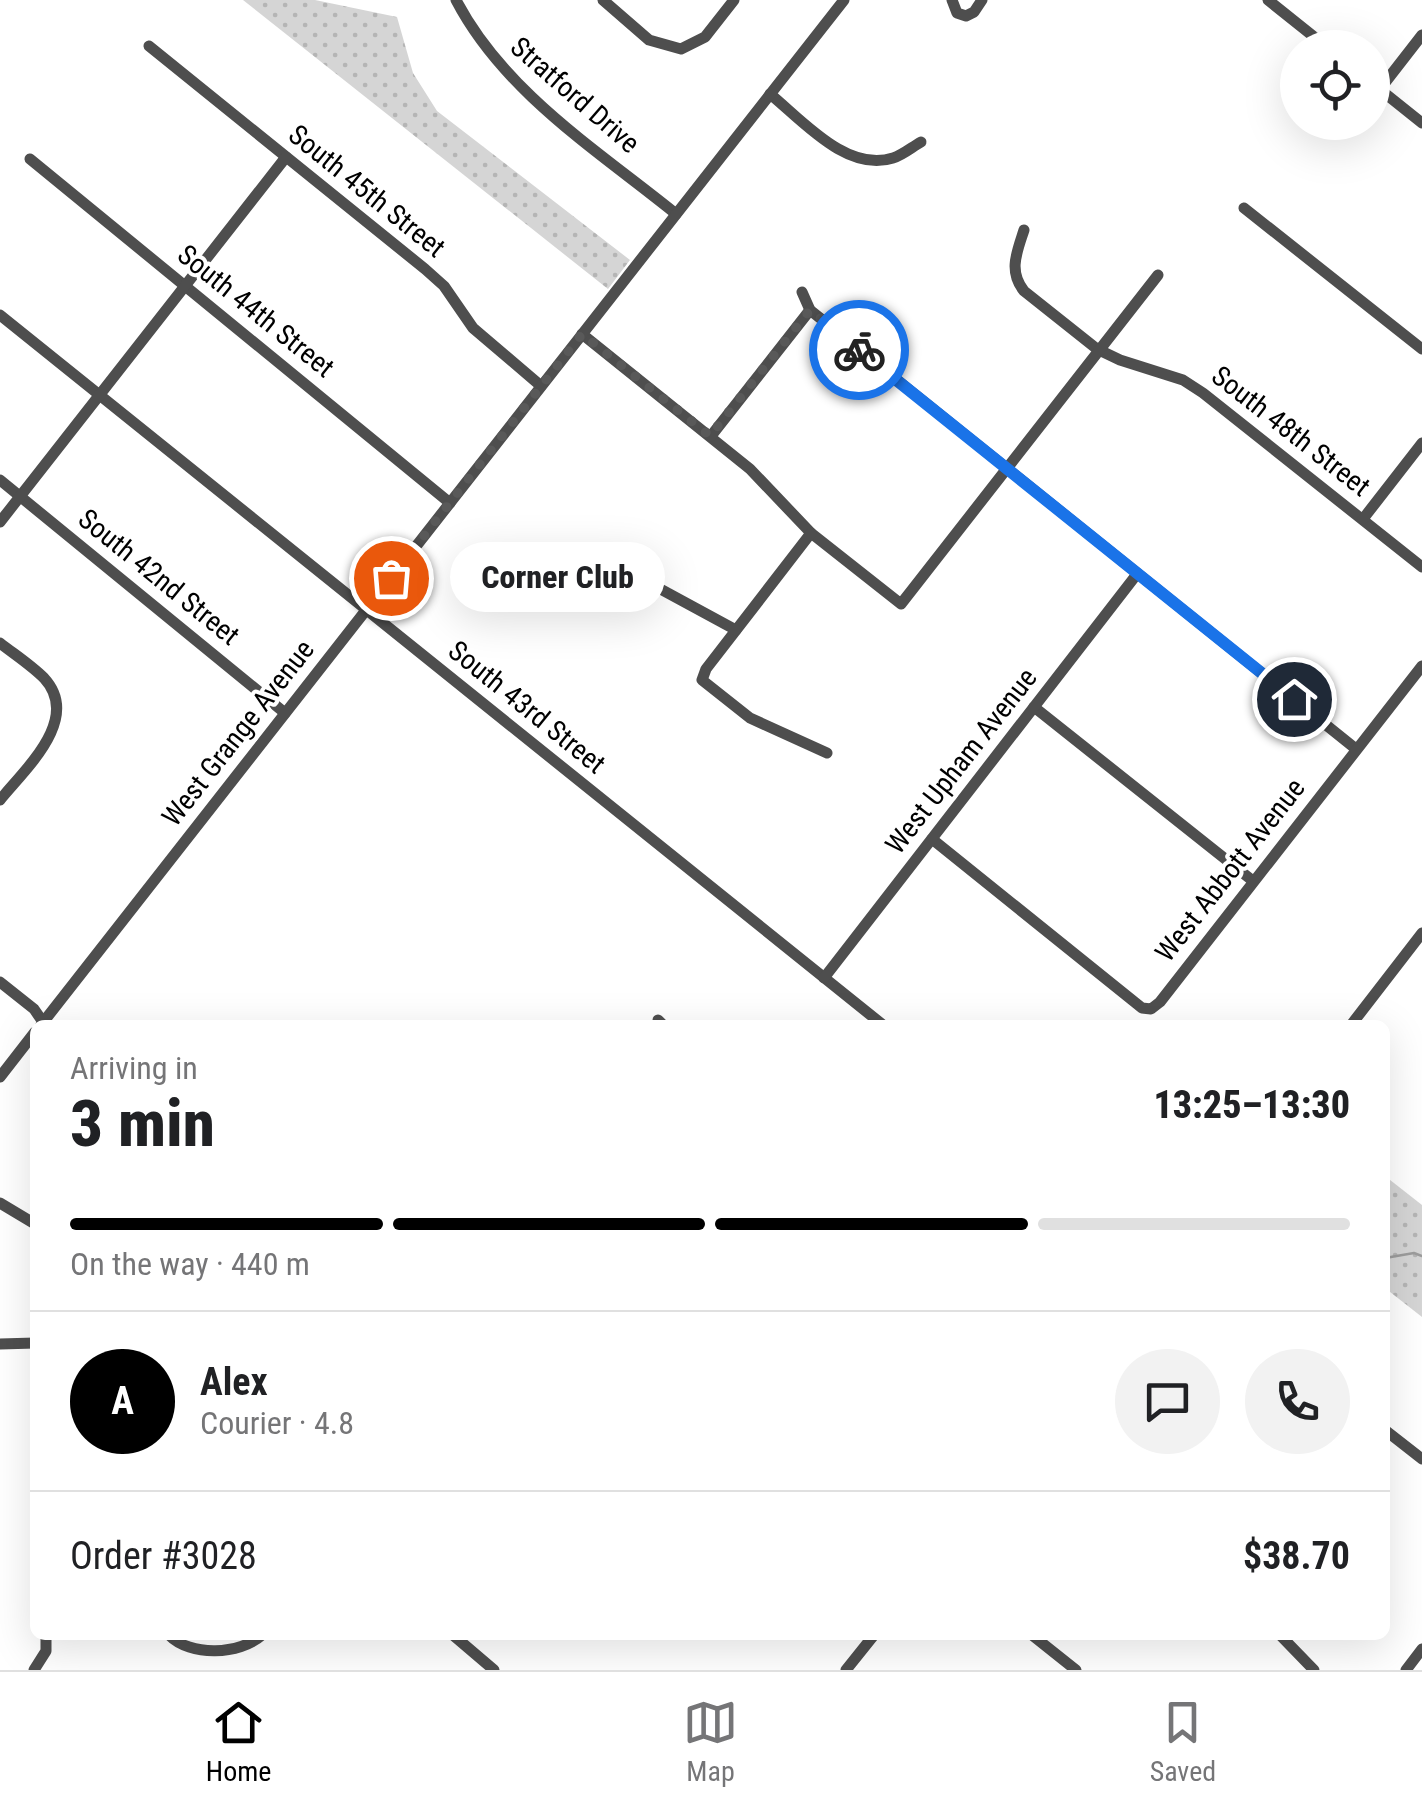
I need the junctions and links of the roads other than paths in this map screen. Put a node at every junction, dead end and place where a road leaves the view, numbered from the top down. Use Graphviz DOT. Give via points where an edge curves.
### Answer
graph roads {
  1 [pos="456,0"];
  2 [pos="604,0"];
  3 [pos="734,0"];
  4 [pos="844,0"];
  5 [pos="952,0"];
  6 [pos="982,0"];
  7 [pos="1268,0"];
  8 [pos="1306,30"];
  9 [pos="1422,35"];
  10 [pos="148,46"];
  11 [pos="1390,70"];
  12 [pos="770,94"];
  13 [pos="1390,97"];
  14 [pos="1422,123"];
  15 [pos="921,142"];
  16 [pos="286,157"];
  17 [pos="30,159"];
  18 [pos="1244,208"];
  19 [pos="676,214"];
  20 [pos="1024,230"];
  21 [pos="1158,275"];
  22 [pos="186,286"];
  23 [pos="802,292"];
  24 [pos="810,310"];
  25 [pos="0,314"];
  26 [pos="582,334"];
  27 [pos="1098,348"];
  28 [pos="1422,350"];
  29 [pos="541,386"];
  30 [pos="100,396"];
  31 [pos="710,436"];
  32 [pos="1422,442"];
  33 [pos="1007,468"];
  34 [pos="0,480"];
  35 [pos="20,496"];
  36 [pos="450,503"];
  37 [pos="1362,519"];
  38 [pos="0,522"];
  39 [pos="811,533"];
  40 [pos="1422,567"];
  41 [pos="1138,574"];
  42 [pos="653,585"];
  43 [pos="366,610"];
  44 [pos="736,630"];
  45 [pos="0,642"];
  46 [pos="1422,666"];
  47 [pos="1034,707"];
  48 [pos="285,713"];
  49 [pos="1356,748"];
  50 [pos="827,753"];
  51 [pos="0,800"];
  52 [pos="932,839"];
  53 [pos="1253,881"];
  54 [pos="1422,934"];
  55 [pos="824,978"];
  56 [pos="0,982"];
  57 [pos="39,1020"];
  58 [pos="46,1020"];
  59 [pos="877,1020"];
  60 [pos="1354,1020"];
  61 [pos="30,1040"];
  62 [pos="0,1078"];
  63 [pos="0,1203"];
  64 [pos="30,1221"];
  65 [pos="30,1343"];
  66 [pos="0,1344"];
  67 [pos="1390,1434"];
  68 [pos="1422,1459"];
  69 [pos="46,1640"];
  70 [pos="175,1640"];
  71 [pos="254,1640"];
  72 [pos="459,1640"];
  73 [pos="867,1640"];
  74 [pos="1038,1640"];
  75 [pos="1285,1640"];
  76 [pos="1422,1649"];
  77 [pos="1301,1657"];
  78 [pos="34,1670"];
  79 [pos="494,1670"];
  80 [pos="846,1670"];
  81 [pos="1076,1670"];
  82 [pos="1289,1670"];
  83 [pos="1314,1670"];
  84 [pos="1406,1670"];
  1 -- 19 [label="street, Stratford Drive" via="504,71"];
  2 -- 3 [label="street" via="650,40 681,48 705,37"];
  4 -- 12 [label="street, West Grange Avenue"];
  5 -- 6 [label="street" via="966,16"];
  7 -- 8 [label="street"];
  9 -- 11 [label="street"];
  10 -- 16 [label="street, South 45th Street"];
  12 -- 15 [label="street" via="845,153 876,161"];
  12 -- 19 [label="street, West Grange Avenue"];
  13 -- 14 [label="street"];
  16 -- 22 [label="street"];
  16 -- 29 [label="street, South 45th Street" via="425,268 473,328"];
  17 -- 22 [label="street, South 44th Street"];
  18 -- 28 [label="street"];
  19 -- 26 [label="street, West Grange Avenue"];
  20 -- 27 [label="street, South 48th Street" via="1014,260 1017,282"];
  21 -- 27 [label="street"];
  22 -- 30 [label="street"];
  22 -- 36 [label="street, South 44th Street"];
  23 -- 24 [label="street"];
  24 -- 31 [label="street"];
  24 -- 33 [label="street"];
  25 -- 30 [label="street, South 43rd Street"];
  26 -- 29 [label="street, West Grange Avenue"];
  26 -- 31 [label="street"];
  27 -- 33 [label="street"];
  27 -- 37 [label="street, South 48th Street" via="1193,386"];
  29 -- 36 [label="street, West Grange Avenue"];
  30 -- 35 [label="street"];
  30 -- 43 [label="street, South 43rd Street"];
  31 -- 39 [label="street"];
  32 -- 37 [label="street"];
  33 -- 39 [label="street" via="900,604"];
  33 -- 41 [label="street"];
  34 -- 35 [label="street, South 42nd Street"];
  35 -- 38 [label="street"];
  35 -- 48 [label="street, South 42nd Street"];
  36 -- 43 [label="street, West Grange Avenue"];
  37 -- 40 [label="street, South 48th Street"];
  39 -- 44 [label="street"];
  41 -- 47 [label="street, West Upham Avenue"];
  41 -- 49 [label="street"];
  42 -- 44 [label="street"];
  43 -- 48 [label="street, West Grange Avenue"];
  43 -- 55 [label="street, South 43rd Street"];
  44 -- 50 [label="street" via="702,680 750,718"];
  45 -- 51 [label="street" via="43,677 57,702 49,739"];
  46 -- 49 [label="street, West Abbott Avenue"];
  47 -- 52 [label="street, West Upham Avenue"];
  47 -- 53 [label="street"];
  48 -- 58 [label="street, West Grange Avenue"];
  49 -- 53 [label="street, West Abbott Avenue"];
  52 -- 53 [label="street, West Abbott Avenue" via="1142,1008 1160,1002"];
  52 -- 55 [label="street, West Upham Avenue"];
  54 -- 60 [label="street"];
  55 -- 59 [label="street, South 43rd Street"];
  56 -- 57 [label="street"];
  61 -- 62 [label="street, West Grange Avenue"];
  63 -- 64 [label="street"];
  65 -- 66 [label="street"];
  67 -- 68 [label="street"];
  69 -- 78 [label="street"];
  70 -- 71 [label="street" via="224,1650"];
  72 -- 79 [label="street"];
  73 -- 80 [label="street"];
  74 -- 81 [label="street"];
  75 -- 77 [label="street"];
  76 -- 84 [label="street"];
  77 -- 82 [label="street"];
  77 -- 83 [label="street"];
}
